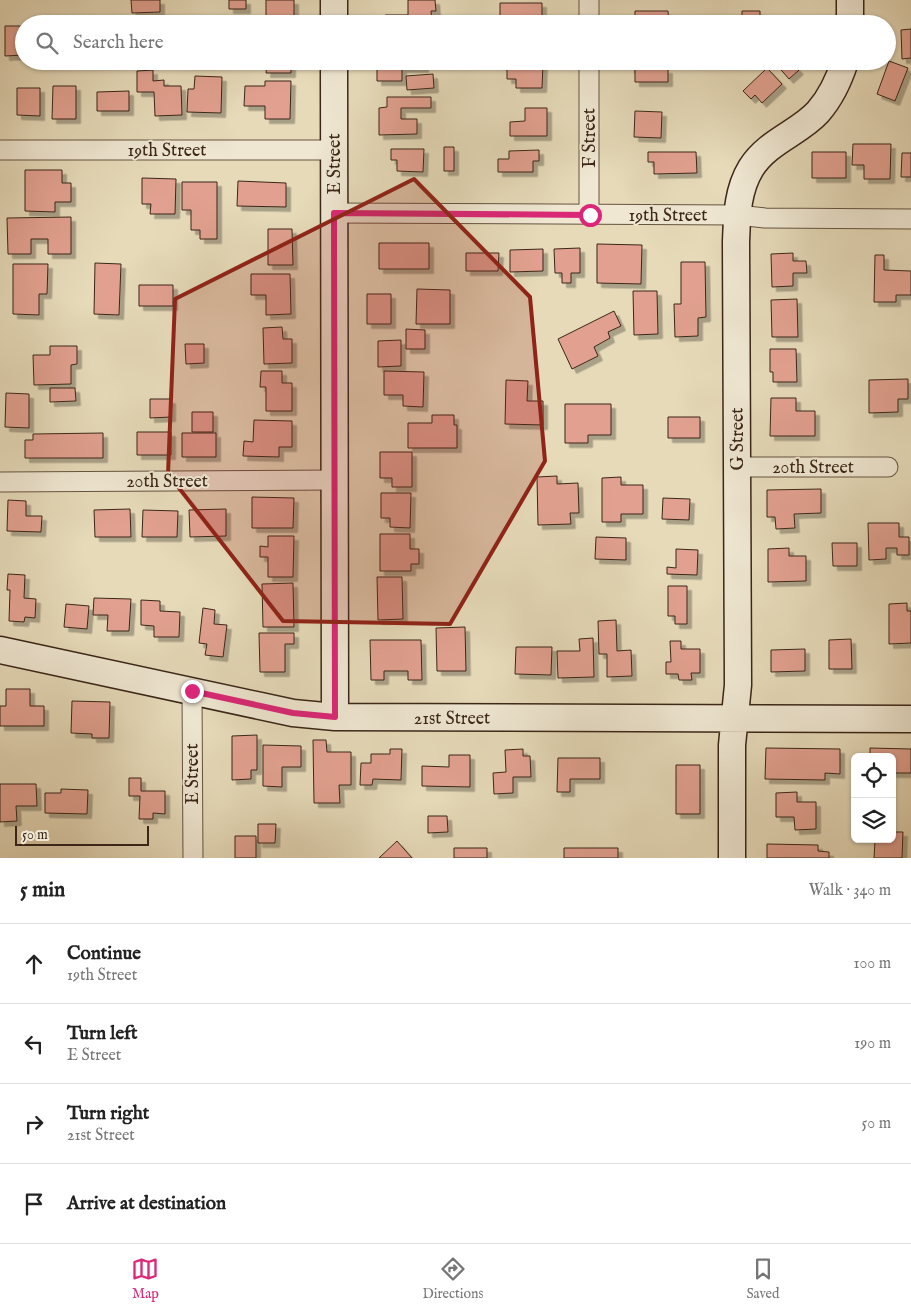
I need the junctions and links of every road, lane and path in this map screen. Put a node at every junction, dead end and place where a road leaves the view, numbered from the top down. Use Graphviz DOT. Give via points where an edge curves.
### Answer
graph roads {
  1 [pos="334,0"];
  2 [pos="589,0"];
  3 [pos="850,0"];
  4 [pos="334,15"];
  5 [pos="589,15"];
  6 [pos="850,15"];
  7 [pos="334,70"];
  8 [pos="589,70"];
  9 [pos="842,70"];
  10 [pos="0,150"];
  11 [pos="334,150"];
  12 [pos="334,213"];
  13 [pos="590,215"];
  14 [pos="737,215"];
  15 [pos="911,219"];
  16 [pos="737,467"];
  17 [pos="888,467"];
  18 [pos="335,480"];
  19 [pos="0,482"];
  20 [pos="0,650"];
  21 [pos="192,691"];
  22 [pos="335,717"];
  23 [pos="735,718"];
  24 [pos="911,719"];
  25 [pos="193,858"];
  26 [pos="732,858"];
  1 -- 4 [label="street"];
  2 -- 5 [label="street"];
  3 -- 6 [label="street"];
  7 -- 11 [label="street, E Street"];
  8 -- 13 [label="street, F Street"];
  9 -- 14 [label="street, G Street" via="837,85 818,113 769,147 751,168 740,194"];
  10 -- 11 [label="street, 19th Street"];
  11 -- 12 [label="street, E Street"];
  12 -- 13 [label="street, 19th Street"];
  12 -- 18 [label="street, E Street"];
  13 -- 14 [label="street, 19th Street"];
  14 -- 15 [label="street, 19th Street"];
  14 -- 16 [label="street, G Street"];
  16 -- 17 [label="street, 20th Street"];
  16 -- 23 [label="street, G Street" via="738,686"];
  18 -- 19 [label="street, 20th Street"];
  18 -- 22 [label="street, E Street"];
  20 -- 21 [label="street, 21st Street"];
  21 -- 22 [label="street, 21st Street" via="293,713"];
  21 -- 25 [label="street, E Street"];
  22 -- 23 [label="street, 21st Street"];
  23 -- 24 [label="street, 21st Street"];
  23 -- 26 [label="street, G Street"];
}
